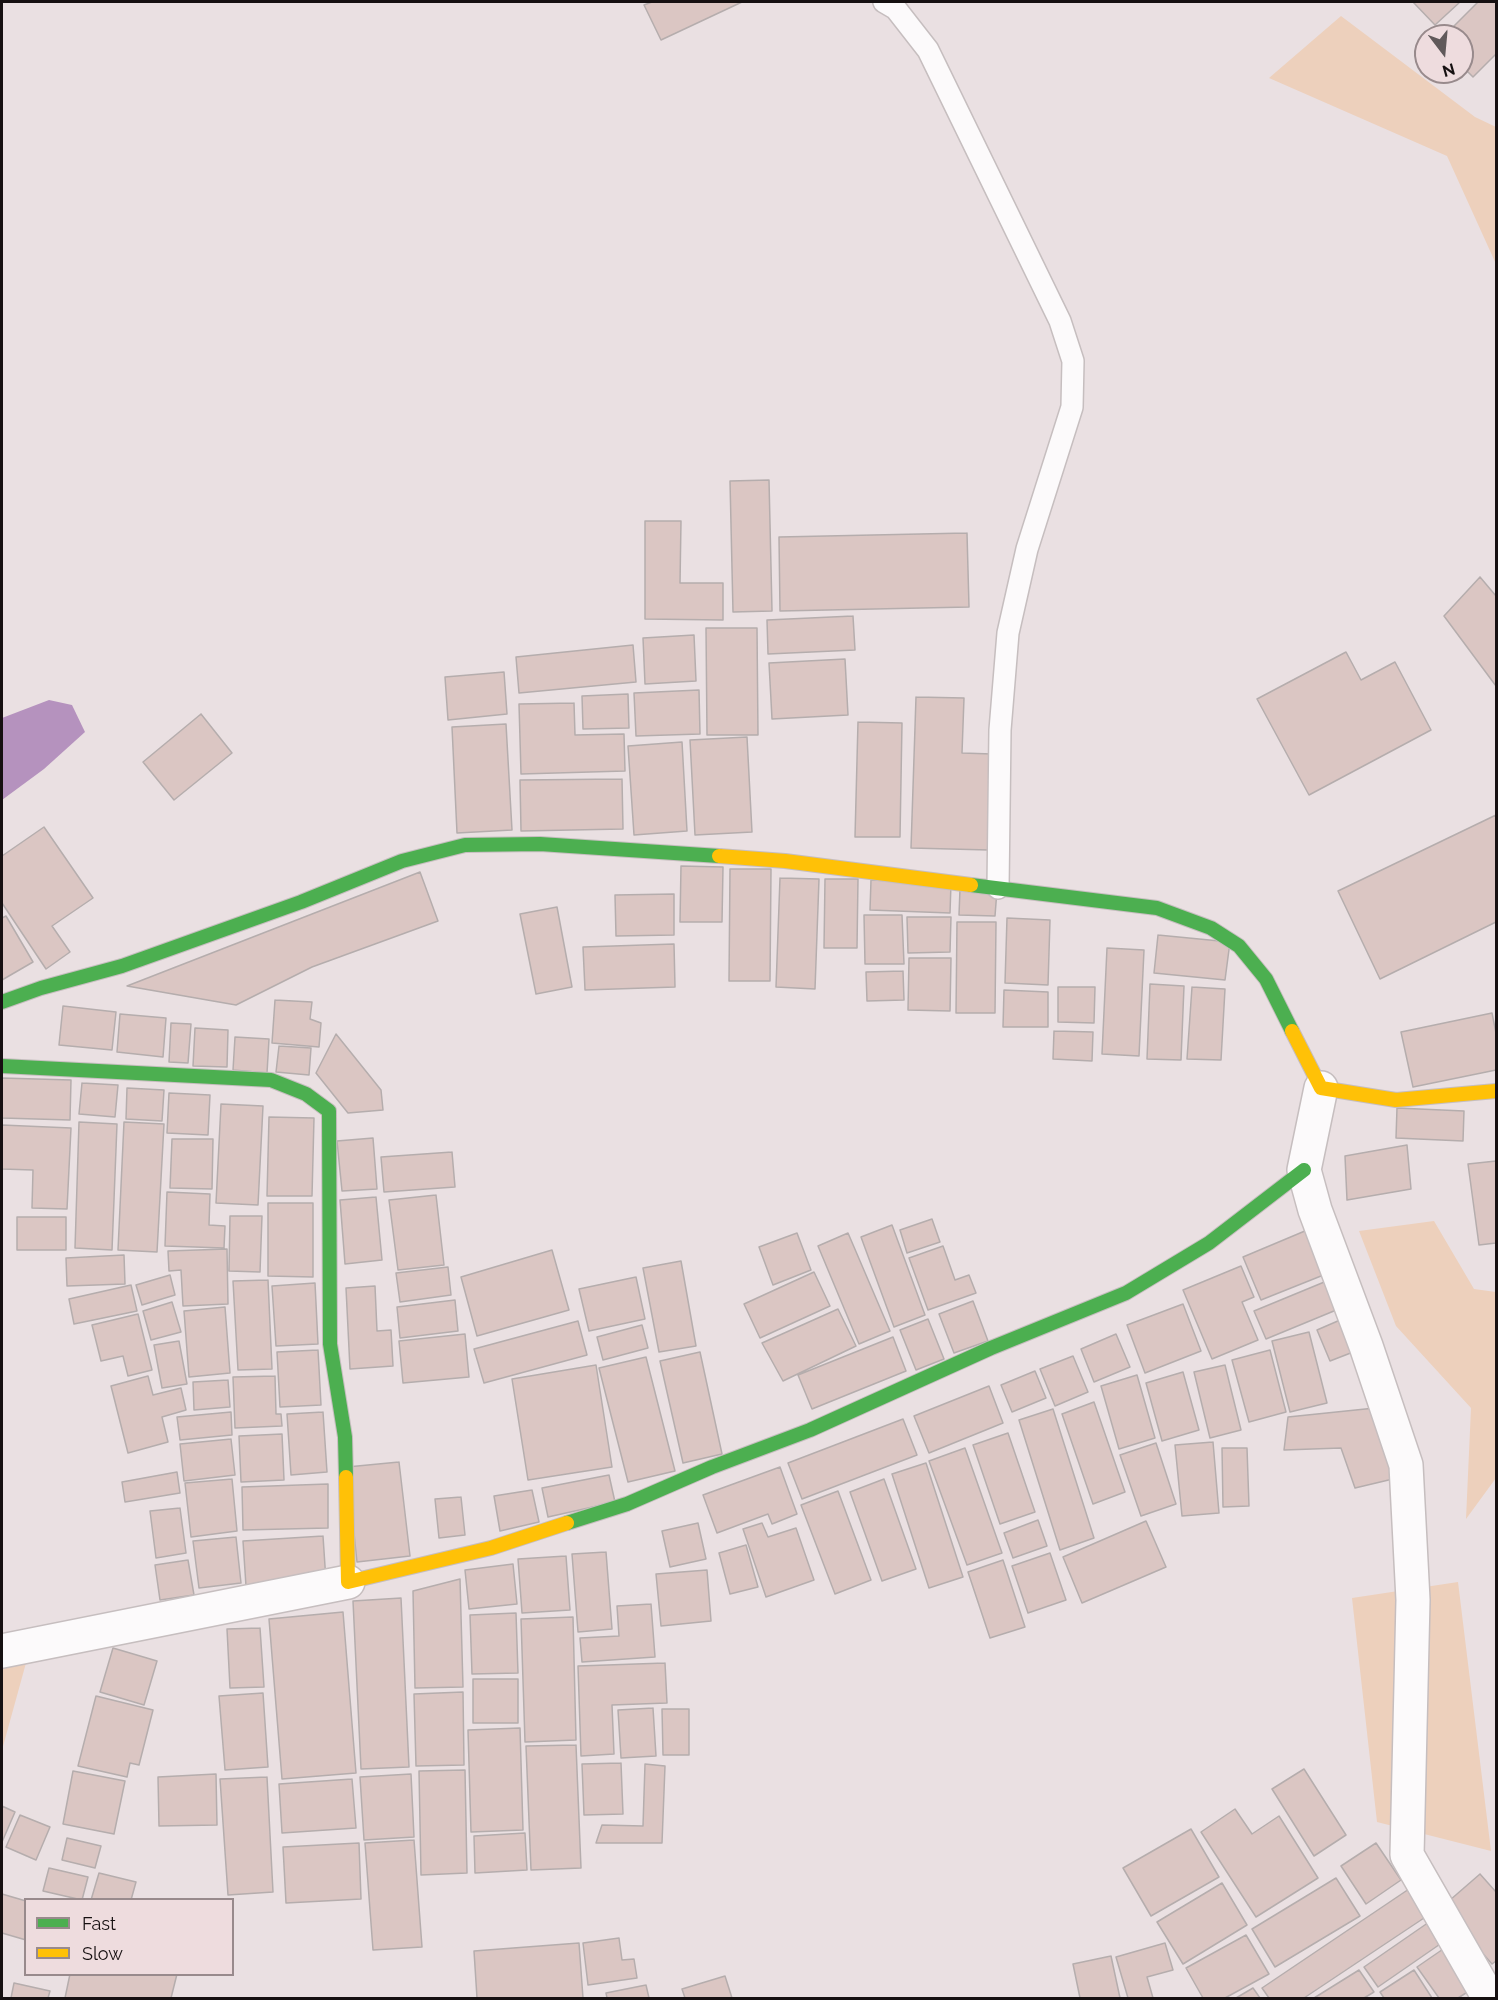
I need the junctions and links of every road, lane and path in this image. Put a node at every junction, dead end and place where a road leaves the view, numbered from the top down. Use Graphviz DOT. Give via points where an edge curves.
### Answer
graph roads {
  1 [pos="884,2"];
  2 [pos="998,888"];
  3 [pos="2,1002"];
  4 [pos="2,1066"];
  5 [pos="1321,1088"];
  6 [pos="1497,1091"];
  7 [pos="1304,1170"];
  8 [pos="348,1582"];
  9 [pos="2,1651"];
  10 [pos="1489,1998"];
  1 -- 2 [label="lane" via="896,9 928,50 1060,321 1073,361 1072,407 1027,549 1008,633 1000,730"];
  2 -- 3 [label="street" via="785,861 540,844 465,845 402,861 122,966"];
  2 -- 5 [label="street" via="1157,908 1210,928 1239,946 1266,979"];
  4 -- 8 [label="street" via="272,1080 306,1094 328,1111 330,1344 345,1437"];
  5 -- 6 [label="street" via="1396,1100"];
  5 -- 7 [label="street"];
  7 -- 8 [label="street" via="1209,1243 1126,1293 991,1348 810,1430 627,1504 491,1548"];
  7 -- 10 [label="street" via="1406,1465 1413,1600 1407,1855"];
  8 -- 9 [label="street"];
}
